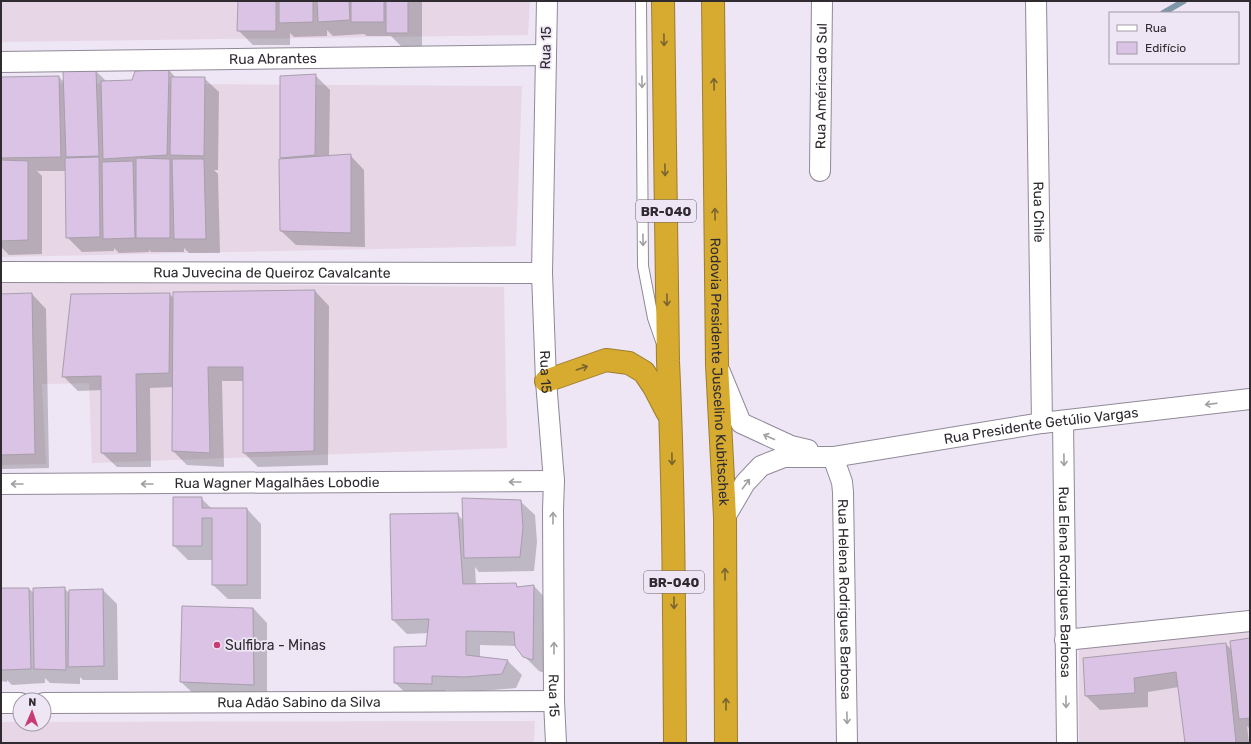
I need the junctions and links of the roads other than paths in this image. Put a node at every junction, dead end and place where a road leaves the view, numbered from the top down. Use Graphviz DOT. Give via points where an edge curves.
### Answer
graph roads {
  1 [pos="547,1"];
  2 [pos="641,1"];
  3 [pos="663,1"];
  4 [pos="713,1"];
  5 [pos="822,1"];
  6 [pos="1036,1"];
  7 [pos="546,55"];
  8 [pos="1,62"];
  9 [pos="820,172"];
  10 [pos="1,272"];
  11 [pos="542,273"];
  12 [pos="668,361"];
  13 [pos="717,365"];
  14 [pos="546,381"];
  15 [pos="1250,399"];
  16 [pos="671,420"];
  17 [pos="1063,421"];
  18 [pos="1042,423"];
  19 [pos="833,457"];
  20 [pos="554,481"];
  21 [pos="1,484"];
  22 [pos="725,517"];
  23 [pos="1250,621"];
  24 [pos="1065,640"];
  25 [pos="554,701"];
  26 [pos="1,703"];
  27 [pos="12,703"];
  28 [pos="52,703"];
  29 [pos="556,743"];
  30 [pos="675,743"];
  31 [pos="726,743"];
  32 [pos="847,743"];
  33 [pos="1067,743"];
  1 -- 7 [label="street, Rua 15"];
  2 -- 12 [label="lane, one-way" via="643,266 653,318"];
  3 -- 12 [label="highway, BR-040, one-way"];
  13 -- 4 [label="highway, Rodovia Presidente Juscelino Kubitschek / BR-040, one-way"];
  5 -- 9 [label="street, Rua América do Sul"];
  6 -- 18 [label="street, Rua Chile"];
  7 -- 8 [label="street, Rua Abrantes"];
  7 -- 11 [label="street, Rua 15"];
  10 -- 11 [label="street, Rua Juvecina de Queiroz Cavalcante"];
  11 -- 14 [label="street, Rua 15"];
  12 -- 16 [label="highway, BR-040"];
  19 -- 13 [label="street, Rua Presidente Getúlio Vargas, one-way" via="790,446 741,423"];
  13 -- 22 [label="highway, Rodovia Presidente Juscelino Kubitschek / BR-040"];
  14 -- 16 [label="highway, one-way" via="606,360 629,363 644,372"];
  14 -- 20 [label="street, Rua 15"];
  15 -- 17 [label="street, Rua Presidente Getúlio Vargas, one-way"];
  16 -- 30 [label="highway, BR-040, one-way"];
  17 -- 18 [label="street, Rua Presidente Getúlio Vargas"];
  17 -- 24 [label="street, Rua Elena Rodrigues Barbosa, one-way"];
  18 -- 19 [label="street, Rua Presidente Getúlio Vargas"];
  22 -- 19 [label="street, Rua Presidente Getúlio Vargas, one-way" via="745,483 761,466 784,457"];
  19 -- 32 [label="street, Rua Helena Rodrigues Barbosa, one-way" via="843,492"];
  20 -- 21 [label="street, Rua Wagner Magalhães Lobodie, one-way"];
  25 -- 20 [label="street, Rua 15, one-way"];
  31 -- 22 [label="highway, Rodovia Presidente Juscelino Kubitschek / BR-040, one-way"];
  23 -- 24 [label="street"];
  24 -- 33 [label="street, Rua Elena Rodrigues Barbosa, one-way"];
  25 -- 28 [label="street, Rua Adão Sabino da Silva"];
  25 -- 29 [label="street, Rua 15"];
  26 -- 27 [label="street"];
}
